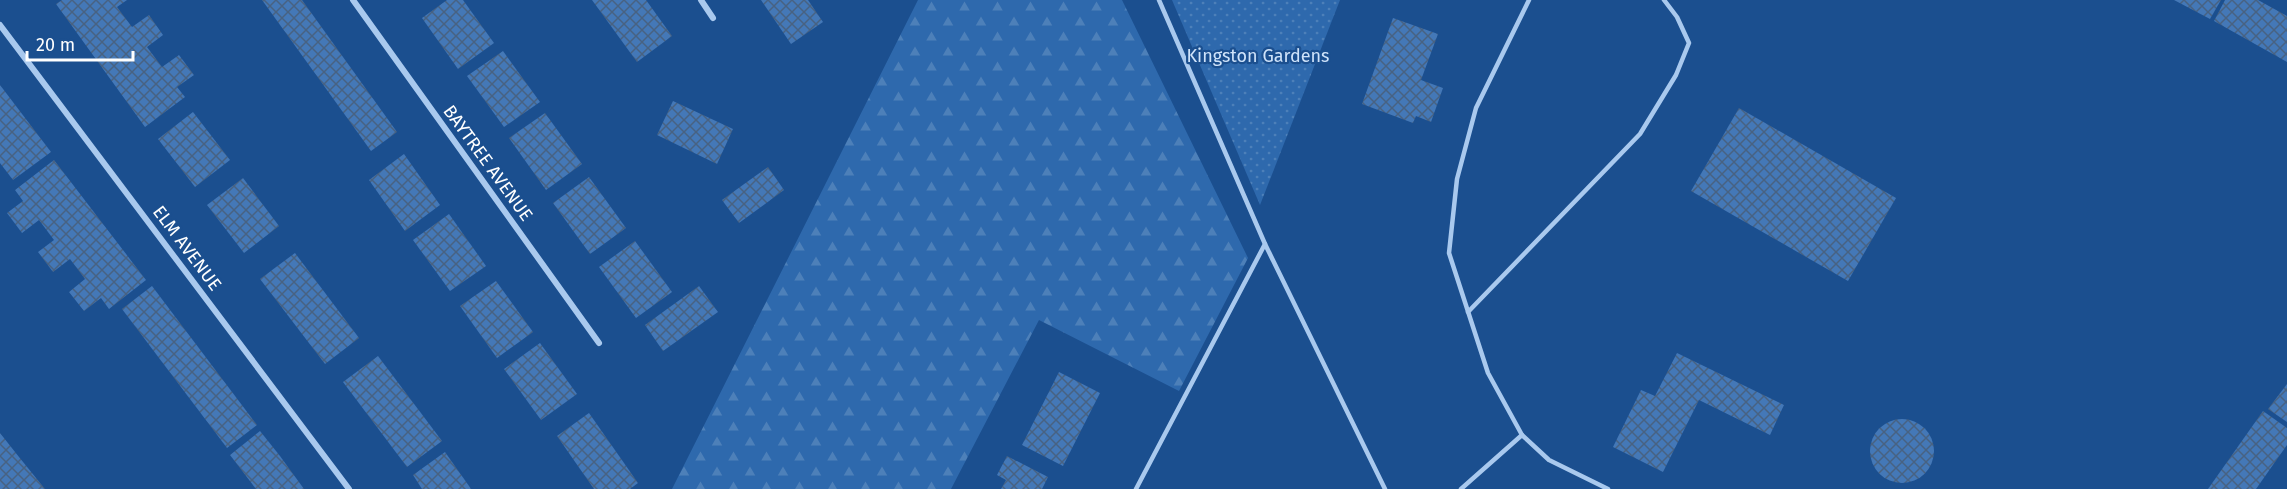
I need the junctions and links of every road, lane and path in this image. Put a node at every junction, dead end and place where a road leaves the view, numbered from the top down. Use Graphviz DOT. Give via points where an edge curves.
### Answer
graph roads {
  1 [pos="353,0"];
  2 [pos="701,0"];
  3 [pos="1159,0"];
  4 [pos="1529,0"];
  5 [pos="1664,0"];
  6 [pos="713,18"];
  7 [pos="0,25"];
  8 [pos="1264,244"];
  9 [pos="1468,312"];
  10 [pos="599,343"];
  11 [pos="1522,435"];
  12 [pos="349,489"];
  13 [pos="1136,489"];
  14 [pos="1385,489"];
  15 [pos="1461,489"];
  16 [pos="1608,489"];
  1 -- 10 [label="street, BAYTREE AVENUE"];
  2 -- 6 [label="street"];
  3 -- 8 [label="lane"];
  4 -- 9 [label="lane" via="1476,108 1457,179 1449,253"];
  5 -- 9 [label="lane" via="1689,42 1676,75 1640,134"];
  7 -- 12 [label="street, ELM AVENUE"];
  8 -- 13 [label="lane"];
  8 -- 14 [label="lane"];
  9 -- 11 [label="lane" via="1488,373"];
  11 -- 15 [label="lane"];
  11 -- 16 [label="lane" via="1549,460"];
}
